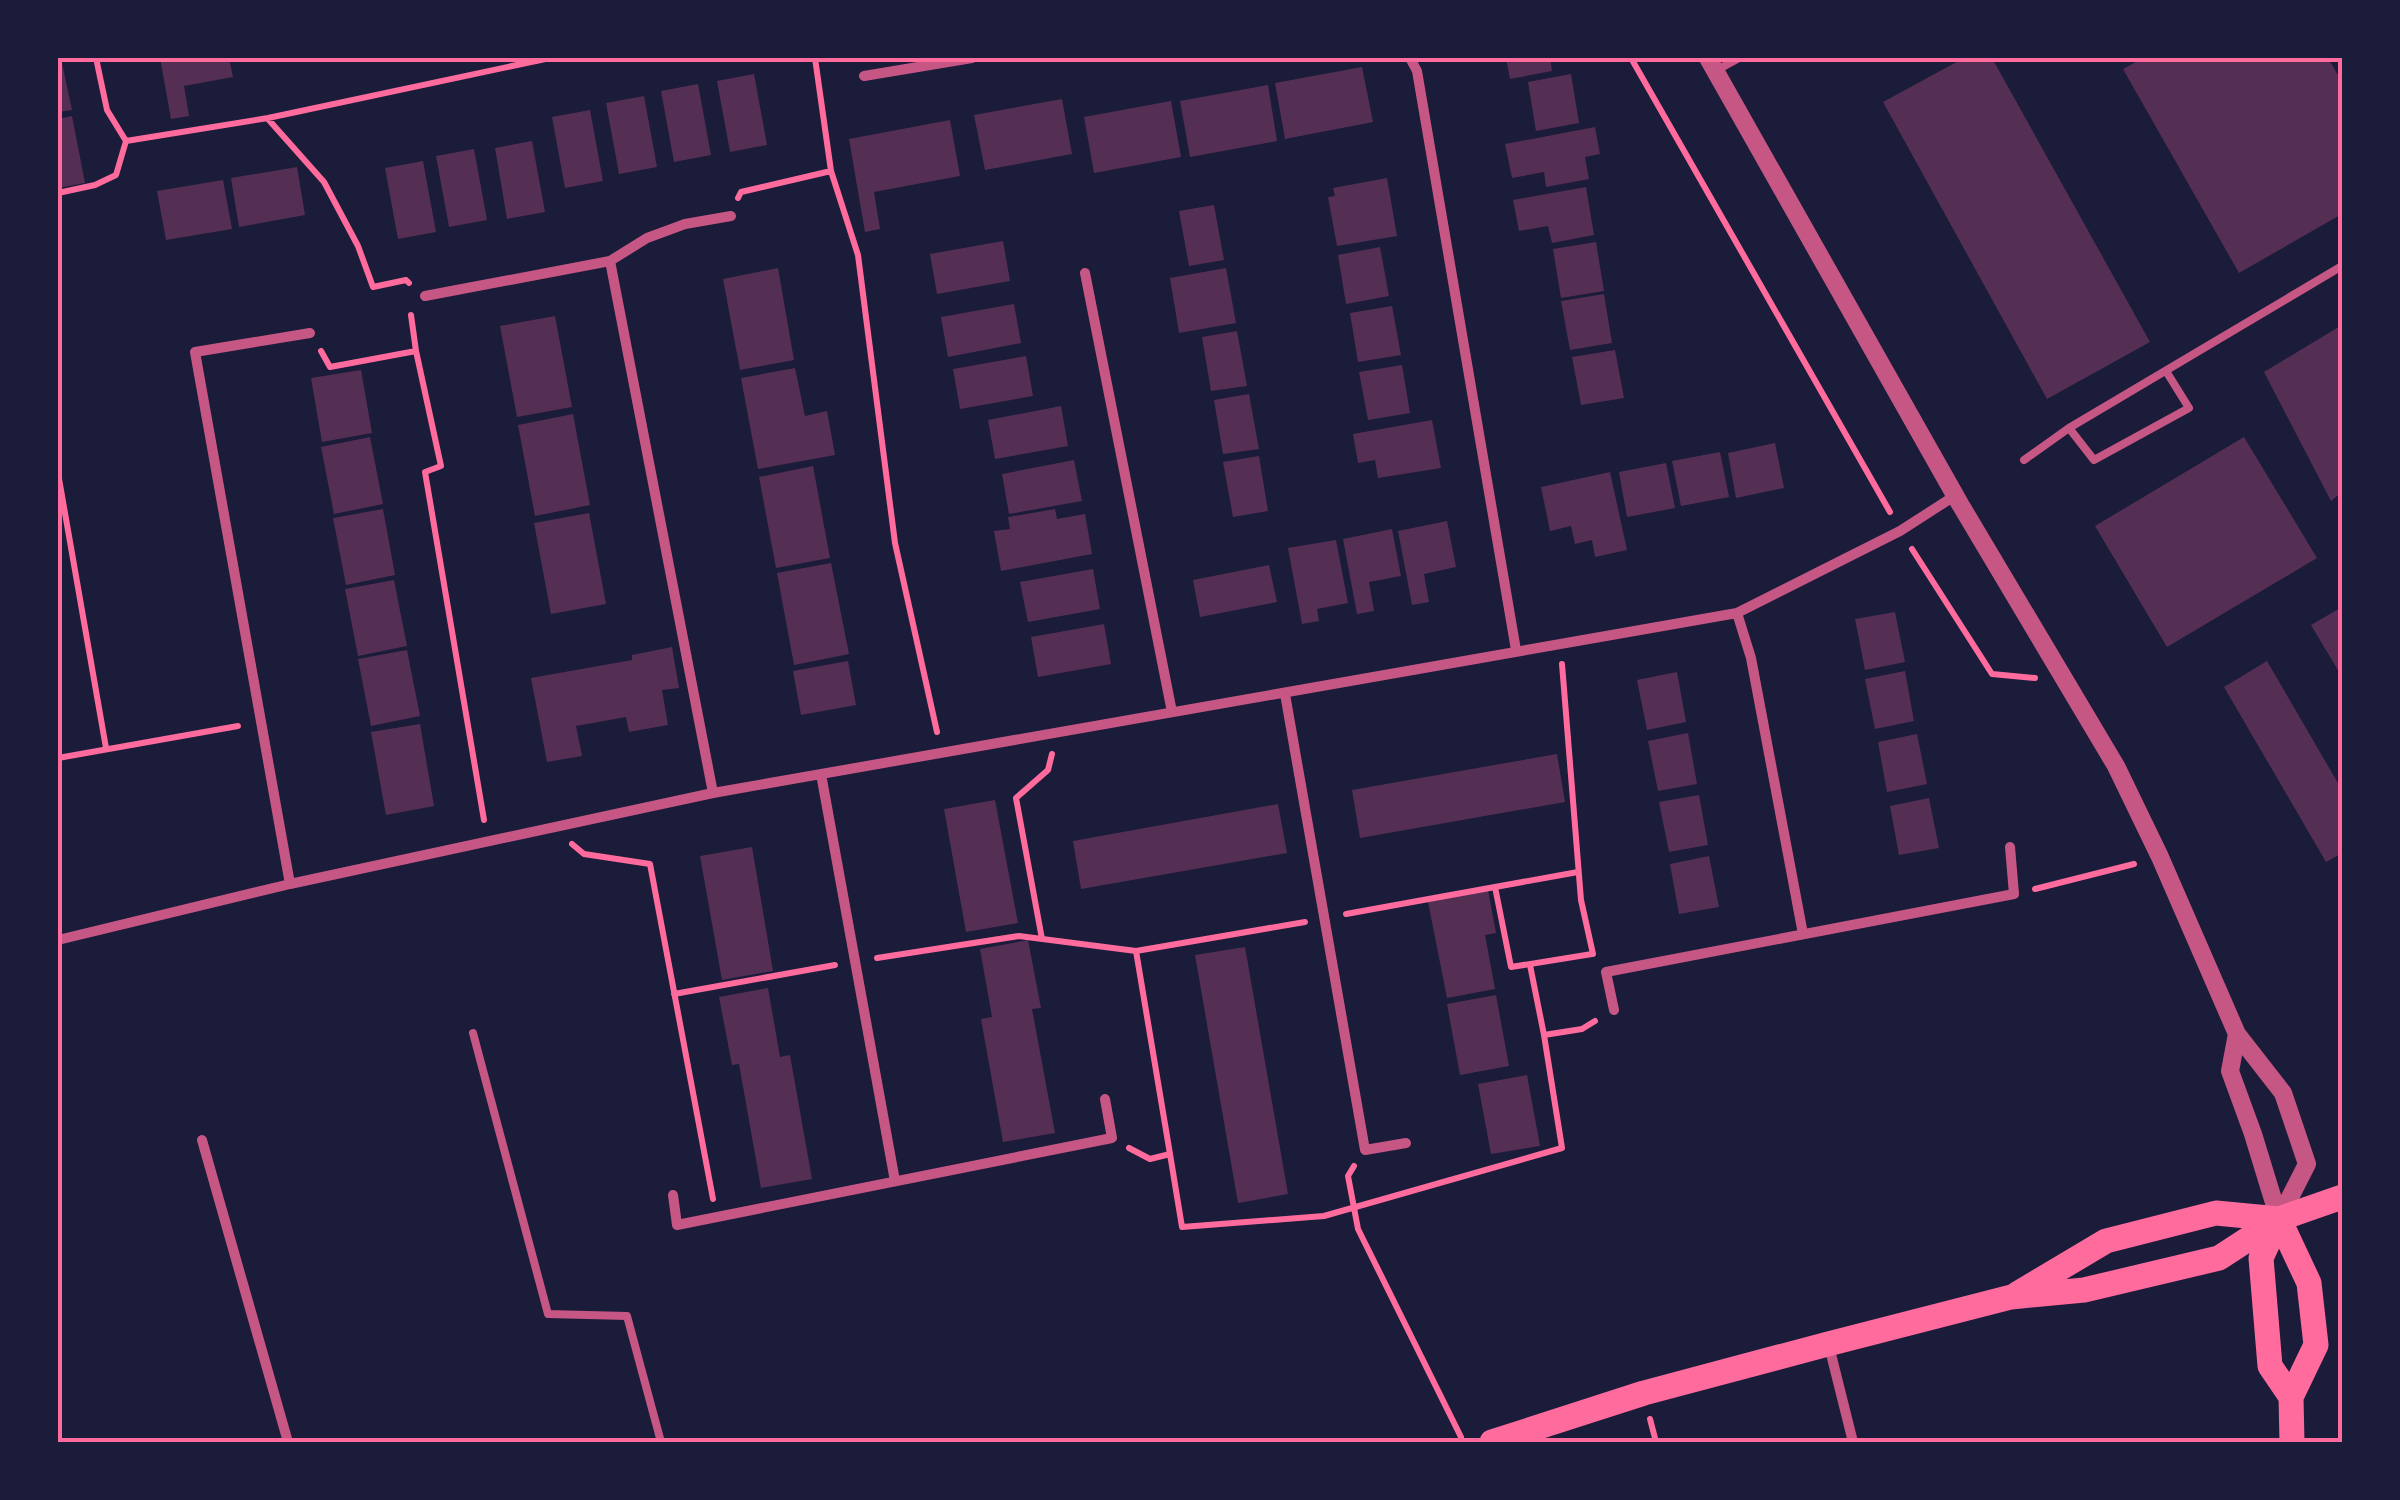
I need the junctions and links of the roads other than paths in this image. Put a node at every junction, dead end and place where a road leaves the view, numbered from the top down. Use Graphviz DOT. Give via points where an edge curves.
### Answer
graph roads {
  1 [pos="972,58"];
  2 [pos="1410,58"];
  3 [pos="1739,58"];
  4 [pos="1712,64"];
  5 [pos="864,76"];
  6 [pos="731,216"];
  7 [pos="610,261"];
  8 [pos="2342,266"];
  9 [pos="1085,272"];
  10 [pos="425,296"];
  11 [pos="310,333"];
  12 [pos="2166,371"];
  13 [pos="2069,428"];
  14 [pos="2024,460"];
  15 [pos="1956,495"];
  16 [pos="1737,614"];
  17 [pos="1516,650"];
  18 [pos="1285,694"];
  19 [pos="1172,712"];
  20 [pos="822,774"];
  21 [pos="713,793"];
  22 [pos="2010,848"];
  23 [pos="290,884"];
  24 [pos="1803,934"];
  25 [pos="58,940"];
  26 [pos="1614,1010"];
  27 [pos="473,1033"];
  28 [pos="2237,1034"];
  29 [pos="1104,1100"];
  30 [pos="202,1140"];
  31 [pos="1406,1143"];
  32 [pos="895,1181"];
  33 [pos="673,1195"];
  34 [pos="2342,1197"];
  35 [pos="2278,1219"];
  36 [pos="2011,1297"];
  37 [pos="1828,1344"];
  38 [pos="2291,1397"];
  39 [pos="288,1442"];
  40 [pos="661,1442"];
  41 [pos="1492,1442"];
  42 [pos="1853,1442"];
  43 [pos="2292,1442"];
  1 -- 5 [label="street"];
  2 -- 17 [label="street"];
  3 -- 4 [label="lane"];
  4 -- 15 [label="street"];
  6 -- 7 [label="street" via="647,238"];
  7 -- 10 [label="street"];
  7 -- 21 [label="street"];
  8 -- 12 [label="lane"];
  9 -- 19 [label="street"];
  11 -- 23 [label="street" via="195,352"];
  12 -- 13 [label="lane"];
  12 -- 13 [label="lane" via="2189,408 2094,460"];
  13 -- 14 [label="lane"];
  15 -- 16 [label="street"];
  15 -- 28 [label="street" via="2116,766"];
  16 -- 17 [label="street"];
  16 -- 24 [label="street" via="1752,658"];
  17 -- 18 [label="street"];
  18 -- 19 [label="street"];
  18 -- 31 [label="street" via="1365,1150"];
  19 -- 20 [label="street"];
  20 -- 21 [label="street"];
  20 -- 32 [label="street"];
  21 -- 23 [label="street"];
  22 -- 24 [label="street" via="2014,894"];
  23 -- 25 [label="street"];
  24 -- 26 [label="street" via="1606,972"];
  27 -- 40 [label="lane" via="548,1314 627,1316"];
  28 -- 35 [label="street" via="2230,1072"];
  28 -- 35 [label="street" via="2283,1093 2306,1164"];
  29 -- 32 [label="street" via="1112,1138"];
  30 -- 39 [label="street"];
  32 -- 33 [label="street" via="678,1225"];
  34 -- 35 [label="main road"];
  35 -- 36 [label="main road" via="2219,1258 2084,1290"];
  35 -- 36 [label="main road" via="2216,1213 2106,1240"];
  35 -- 38 [label="main road" via="2261,1258 2266,1328 2270,1366"];
  35 -- 38 [label="main road" via="2309,1283 2316,1345"];
  36 -- 37 [label="main road"];
  37 -- 41 [label="main road" via="1644,1392"];
  37 -- 42 [label="street"];
  38 -- 43 [label="main road"];
}
